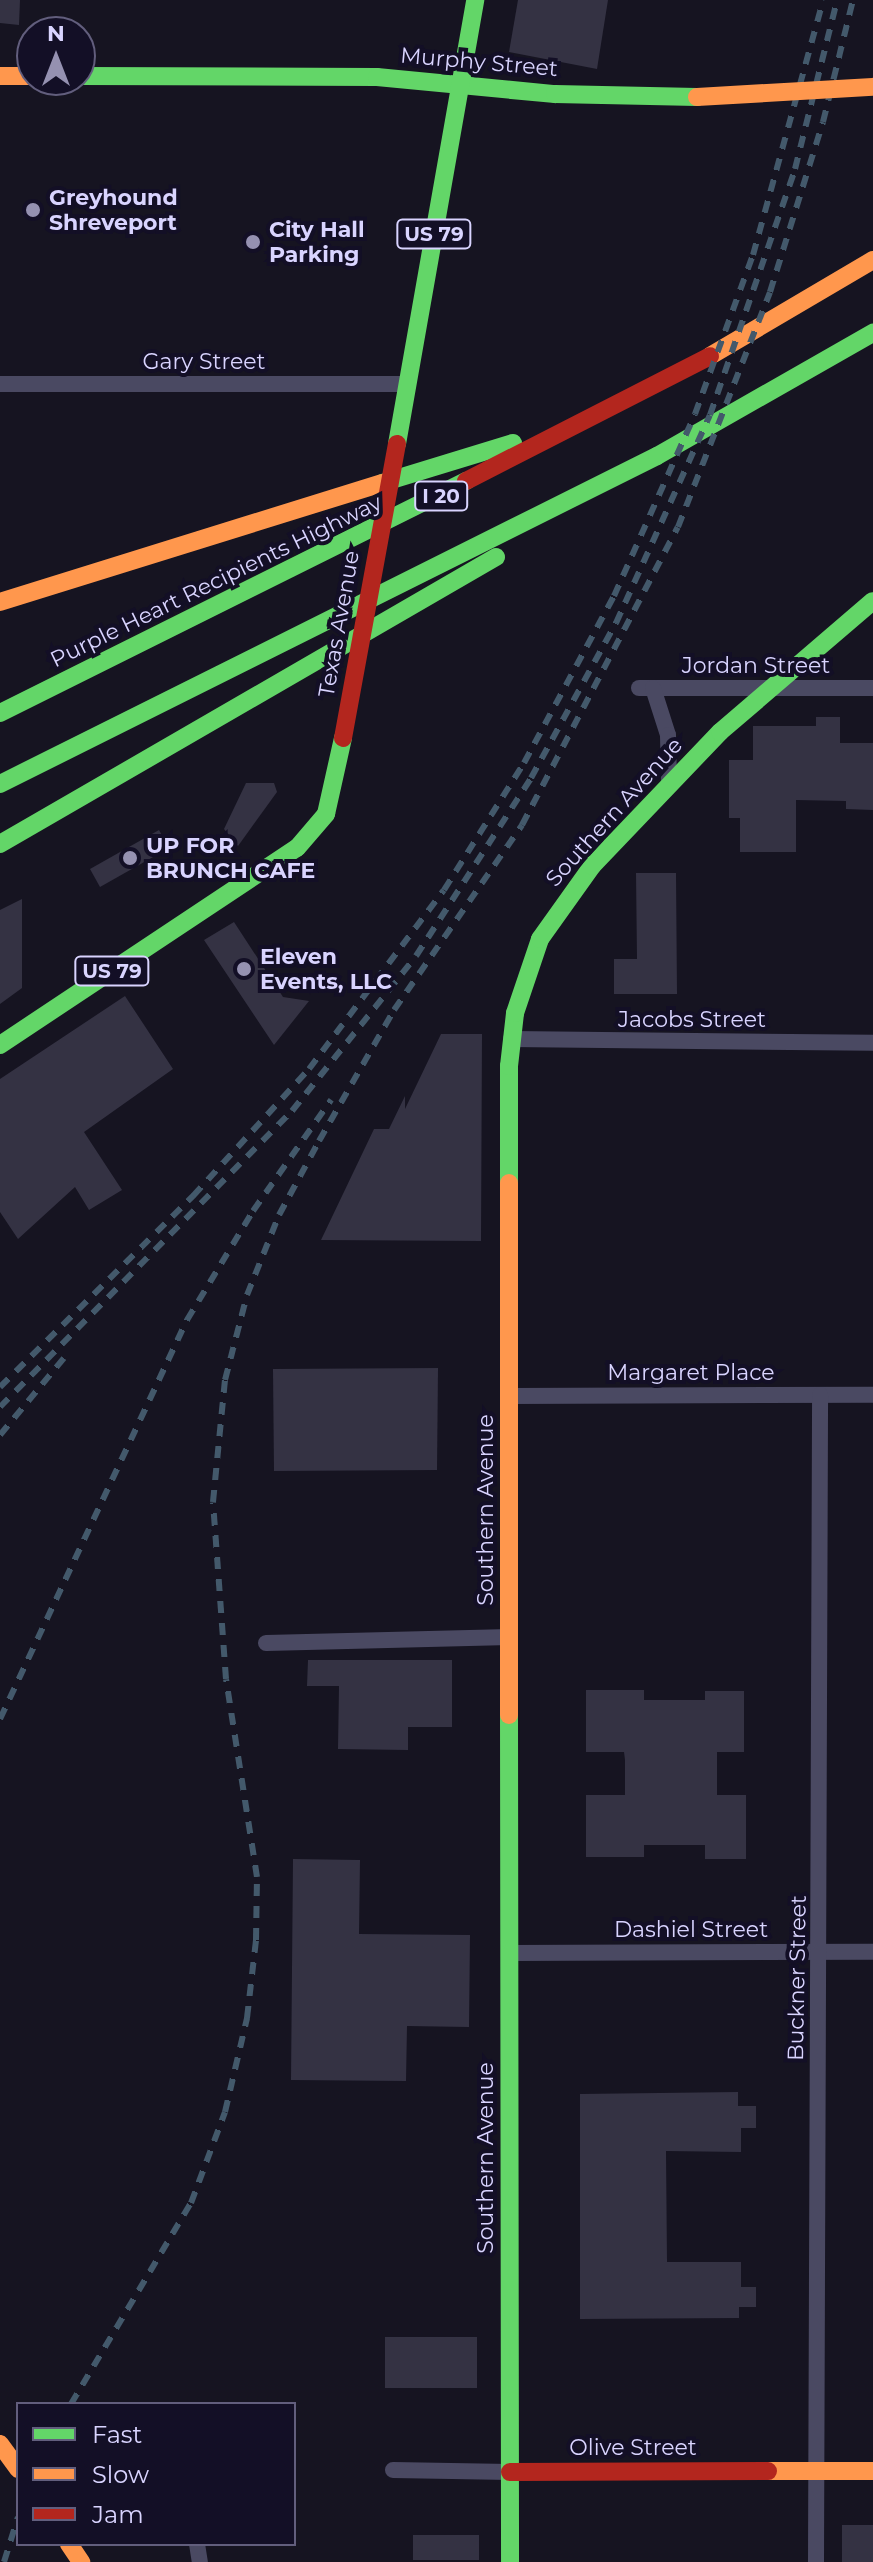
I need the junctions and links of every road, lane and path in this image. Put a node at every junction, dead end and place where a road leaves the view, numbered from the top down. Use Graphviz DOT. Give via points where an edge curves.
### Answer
graph roads {
  1 [pos="475,0"];
  2 [pos="96,76"];
  3 [pos="461,85"];
  4 [pos="873,87"];
  5 [pos="873,260"];
  6 [pos="873,333"];
  7 [pos="0,384"];
  8 [pos="408,384"];
  9 [pos="592,419"];
  10 [pos="657,456"];
  11 [pos="873,601"];
  12 [pos="0,602"];
  13 [pos="769,687"];
  14 [pos="873,688"];
  15 [pos="0,713"];
  16 [pos="669,783"];
  17 [pos="0,784"];
  18 [pos="0,844"];
  19 [pos="511,1039"];
  20 [pos="873,1043"];
  21 [pos="0,1045"];
  22 [pos="820,1395"];
  23 [pos="873,1395"];
  24 [pos="510,1396"];
  25 [pos="510,1637"];
  26 [pos="266,1643"];
  27 [pos="821,1952"];
  28 [pos="873,1952"];
  29 [pos="509,1953"];
  30 [pos="0,2444"];
  31 [pos="0,2455"];
  32 [pos="16,2466"];
  33 [pos="393,2470"];
  34 [pos="815,2471"];
  35 [pos="873,2471"];
  36 [pos="510,2472"];
  37 [pos="16,2475"];
  38 [pos="510,2562"];
  39 [pos="816,2562"];
  1 -- 3 [label="main road, Texas Avenue / US 79"];
  2 -- 3 [label="main road, Murphy Street" via="377,77"];
  3 -- 4 [label="main road, Murphy Street, bridge" via="697,97"];
  3 -- 8 [label="main road, Texas Avenue / US 79"];
  5 -- 9 [label="main road, Purple Heart Recipients Highway / I 20" via="798,308"];
  6 -- 10 [label="main road"];
  7 -- 8 [label="street, Gary Street"];
  8 -- 21 [label="main road, Texas Avenue / US 79, bridge" via="326,814 297,848"];
  9 -- 12 [label="main road"];
  9 -- 15 [label="main road, Purple Heart Recipients Highway / I 20"];
  10 -- 17 [label="main road"];
  10 -- 18 [label="main road" via="442,591"];
  11 -- 13 [label="main road, Southern Avenue"];
  13 -- 14 [label="street, Jordan Street"];
  13 -- 16 [label="main road, Southern Avenue"];
  13 -- 16 [label="street, Jordan Street" via="646,688 668,735"];
  16 -- 19 [label="main road, Southern Avenue" via="562,903 530,963"];
  19 -- 20 [label="street, Jacobs Street"];
  19 -- 24 [label="main road, Southern Avenue"];
  22 -- 23 [label="street, Margaret Place"];
  22 -- 24 [label="street, Margaret Place"];
  22 -- 27 [label="street, Buckner Street"];
  24 -- 25 [label="main road, Southern Avenue"];
  25 -- 26 [label="street"];
  25 -- 29 [label="main road, Southern Avenue"];
  27 -- 28 [label="street, Dashiel Street"];
  27 -- 29 [label="street, Dashiel Street"];
  27 -- 34 [label="street, Buckner Street"];
  29 -- 36 [label="main road, Southern Avenue"];
  30 -- 32 [label="main road"];
  31 -- 37 [label="main road"];
  33 -- 36 [label="street, Olive Street"];
  34 -- 35 [label="main road, Olive Street"];
  34 -- 36 [label="main road, Olive Street"];
  34 -- 39 [label="street, Buckner Street"];
  36 -- 38 [label="main road, Southern Avenue"];
}
